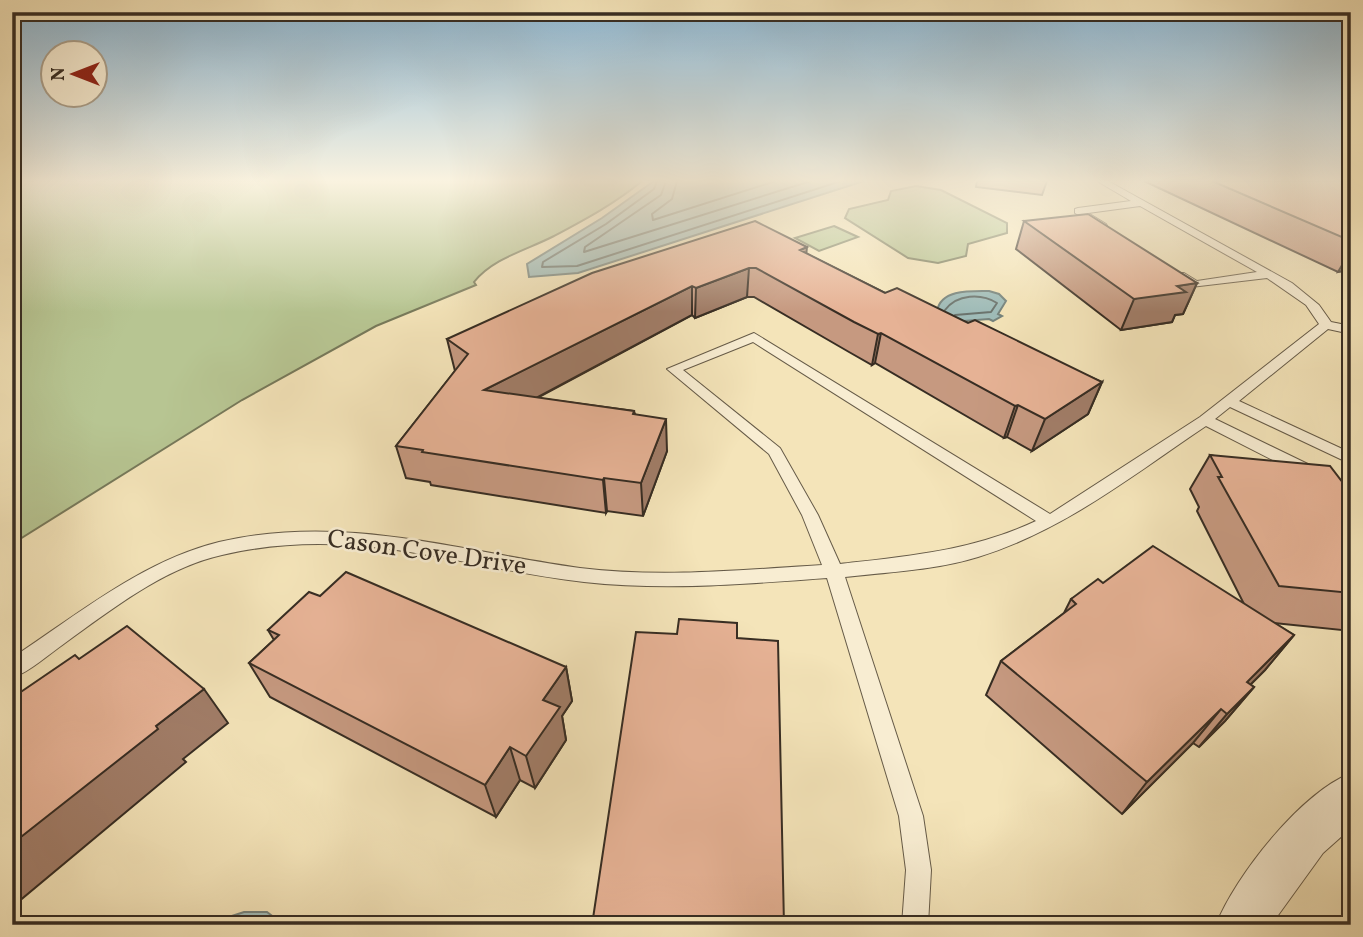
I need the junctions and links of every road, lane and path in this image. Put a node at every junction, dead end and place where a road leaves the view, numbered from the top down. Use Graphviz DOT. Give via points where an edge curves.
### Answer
graph roads {
  1 [pos="1100,225"];
  2 [pos="1180,225"];
  3 [pos="1113,233"];
  4 [pos="1172,270"];
  5 [pos="1268,274"];
  6 [pos="1326,325"];
  7 [pos="1351,330"];
  8 [pos="1230,402"];
  9 [pos="1205,421"];
  10 [pos="1351,459"];
  11 [pos="1329,481"];
  12 [pos="1050,522"];
  13 [pos="834,571"];
  14 [pos="12,669"];
  15 [pos="1351,796"];
  16 [pos="915,925"];
  17 [pos="1242,925"];
  1 -- 3 [label="lane"];
  2 -- 5 [label="lane"];
  4 -- 5 [label="lane" via="1195,285"];
  5 -- 6 [label="lane" via="1311,302"];
  6 -- 7 [label="lane"];
  6 -- 8 [label="lane, Cason Cove Drive"];
  8 -- 9 [label="lane, Cason Cove Drive"];
  8 -- 10 [label="lane"];
  9 -- 11 [label="lane"];
  9 -- 12 [label="lane, Cason Cove Drive"];
  12 -- 13 [label="lane, Cason Cove Drive" via="974,552"];
  12 -- 13 [label="lane" via="754,337 674,369 775,451"];
  13 -- 14 [label="lane, Cason Cove Drive" via="632,580 376,538 306,535 263,540 216,549 174,566"];
  13 -- 16 [label="lane" via="896,763 918,848 921,875"];
  15 -- 17 [label="street" via="1306,835"];
}
